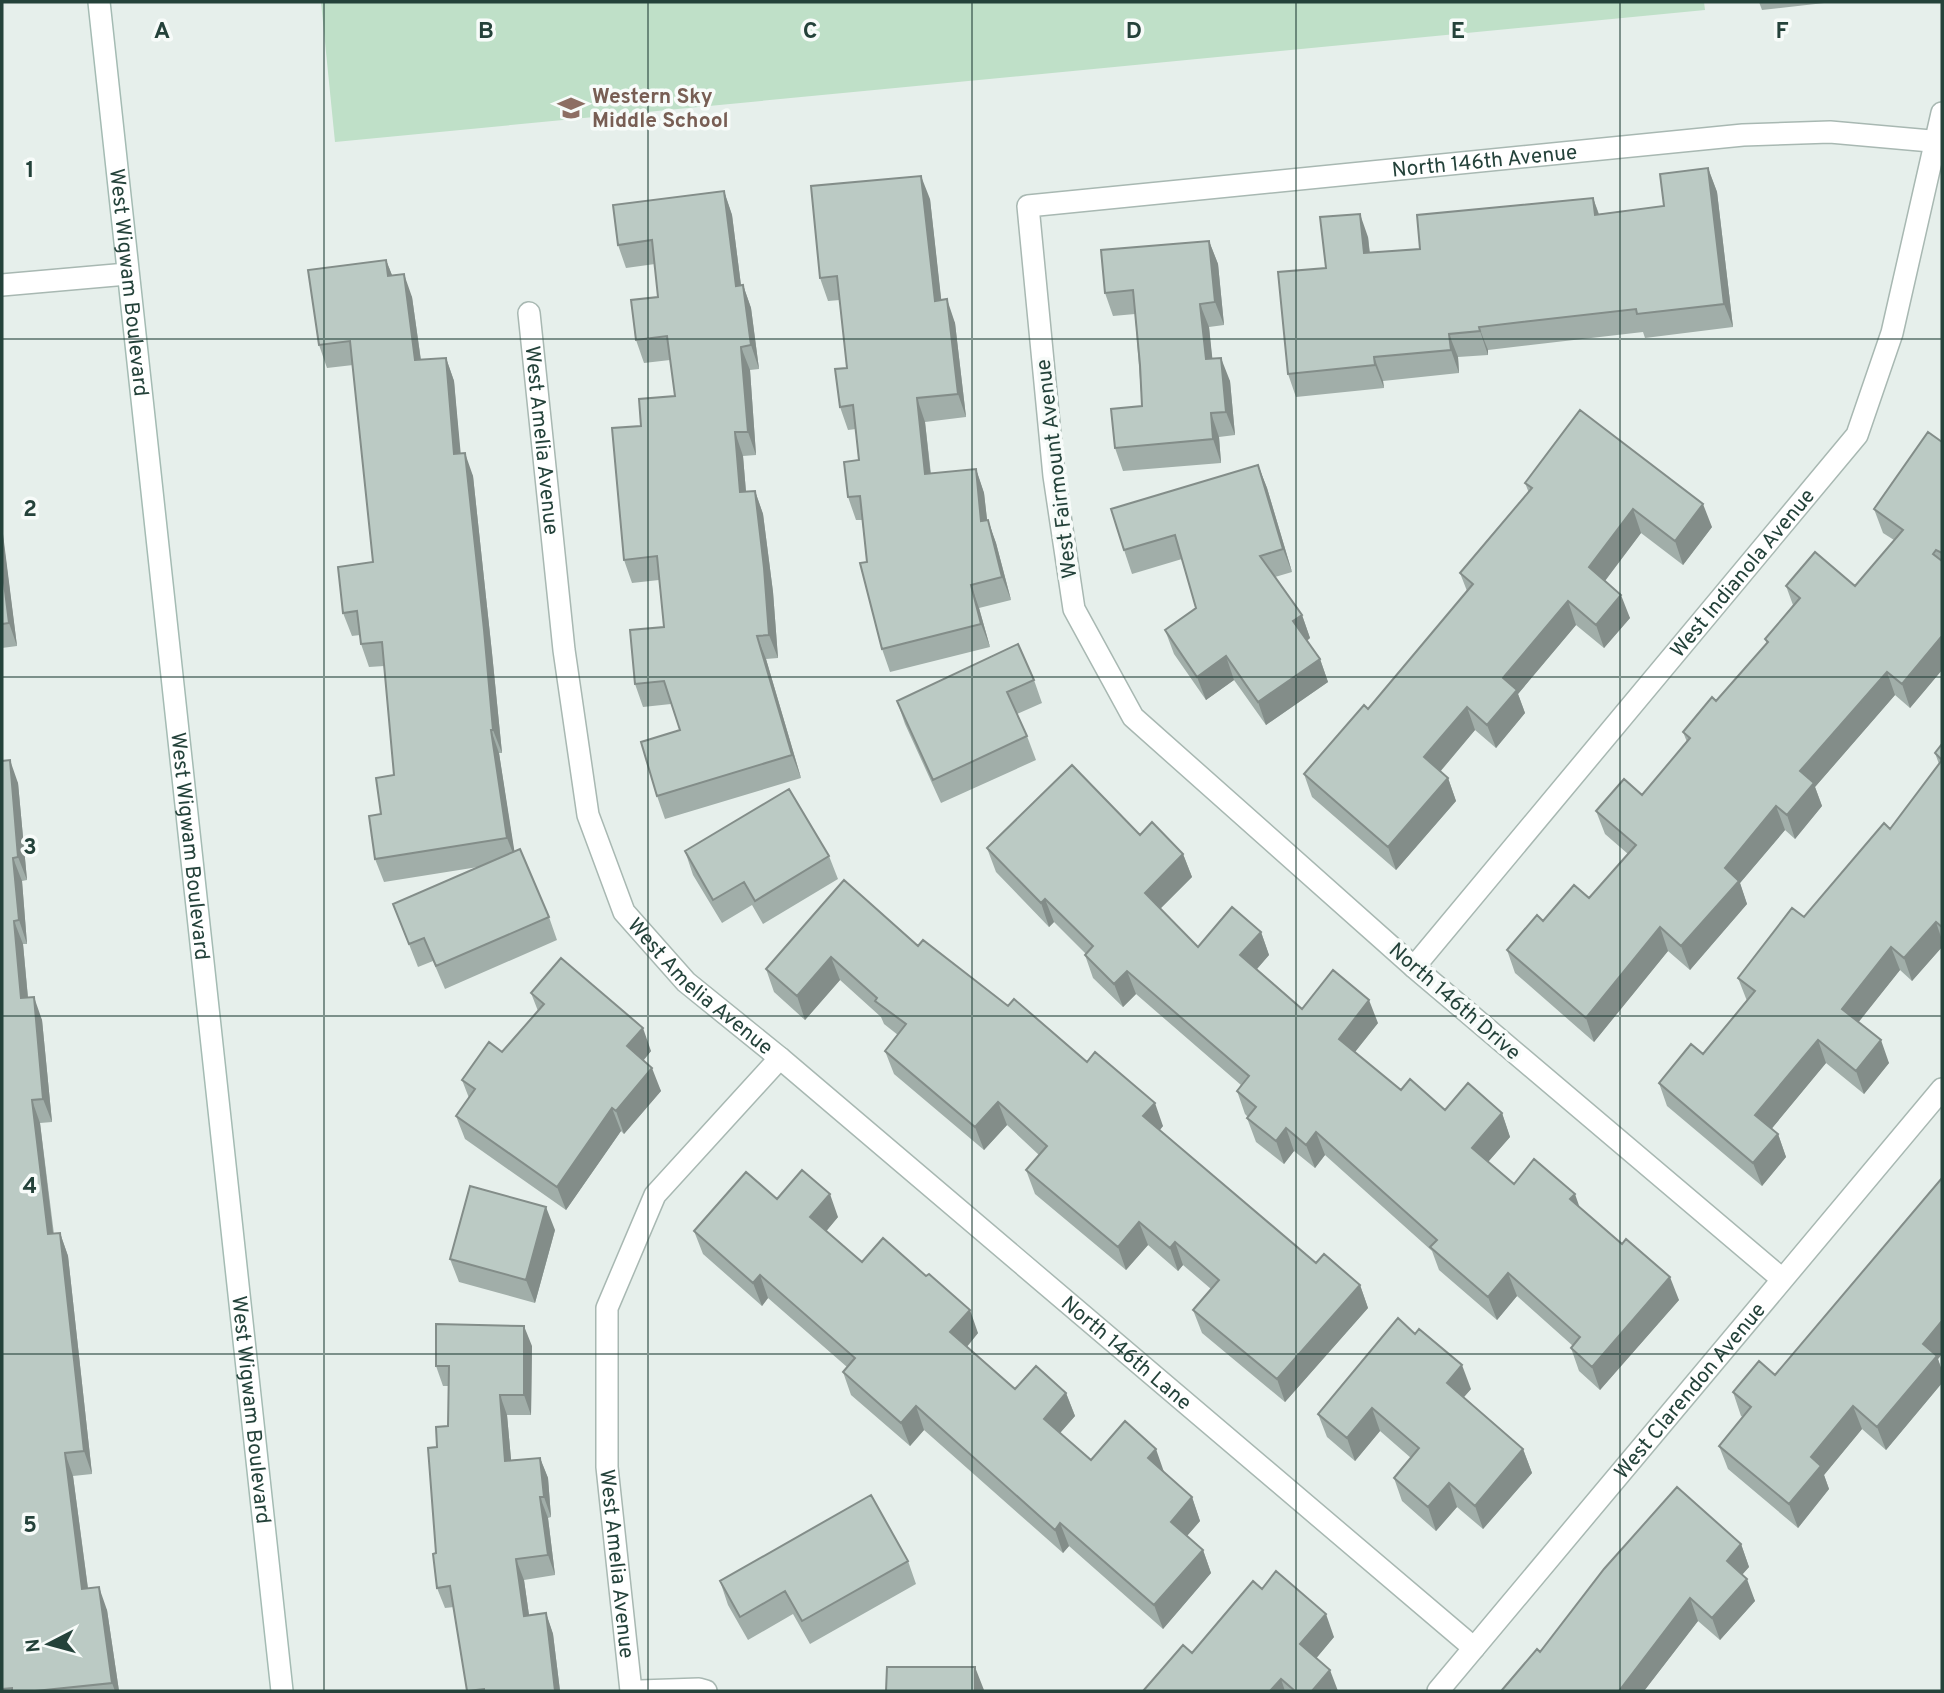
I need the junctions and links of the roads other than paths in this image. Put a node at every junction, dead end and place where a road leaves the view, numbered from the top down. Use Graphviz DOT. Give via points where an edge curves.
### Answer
graph roads {
  1 [pos="99,2"];
  2 [pos="1942,113"];
  3 [pos="1940,141"];
  4 [pos="1028,206"];
  5 [pos="127,274"];
  6 [pos="2,285"];
  7 [pos="529,313"];
  8 [pos="1133,717"];
  9 [pos="1414,967"];
  10 [pos="780,1058"];
  11 [pos="1942,1089"];
  12 [pos="1782,1279"];
  13 [pos="1474,1648"];
  14 [pos="282,1691"];
  15 [pos="631,1691"];
  16 [pos="640,1691"];
  17 [pos="706,1691"];
  18 [pos="1438,1691"];
  1 -- 5 [label="street, West Wigwam Boulevard"];
  2 -- 3 [label="street, West Indianola Avenue"];
  3 -- 4 [label="street, North 146th Avenue" via="1830,132 1743,135"];
  3 -- 9 [label="street, West Indianola Avenue" via="1892,333 1857,435"];
  4 -- 8 [label="street, West Fairmount Avenue" via="1054,476 1074,609"];
  5 -- 6 [label="street"];
  5 -- 14 [label="street, West Wigwam Boulevard"];
  7 -- 10 [label="street, West Amelia Avenue" via="564,650 588,815 624,912 685,982"];
  8 -- 9 [label="street, North 146th Drive"];
  9 -- 12 [label="street, North 146th Drive"];
  10 -- 13 [label="street, North 146th Lane"];
  10 -- 15 [label="street, West Amelia Avenue" via="656,1195 607,1308 607,1466"];
  11 -- 12 [label="street, West Clarendon Avenue"];
  12 -- 13 [label="street, West Clarendon Avenue"];
  13 -- 18 [label="street, West Clarendon Avenue"];
  16 -- 17 [label="street"];
}
